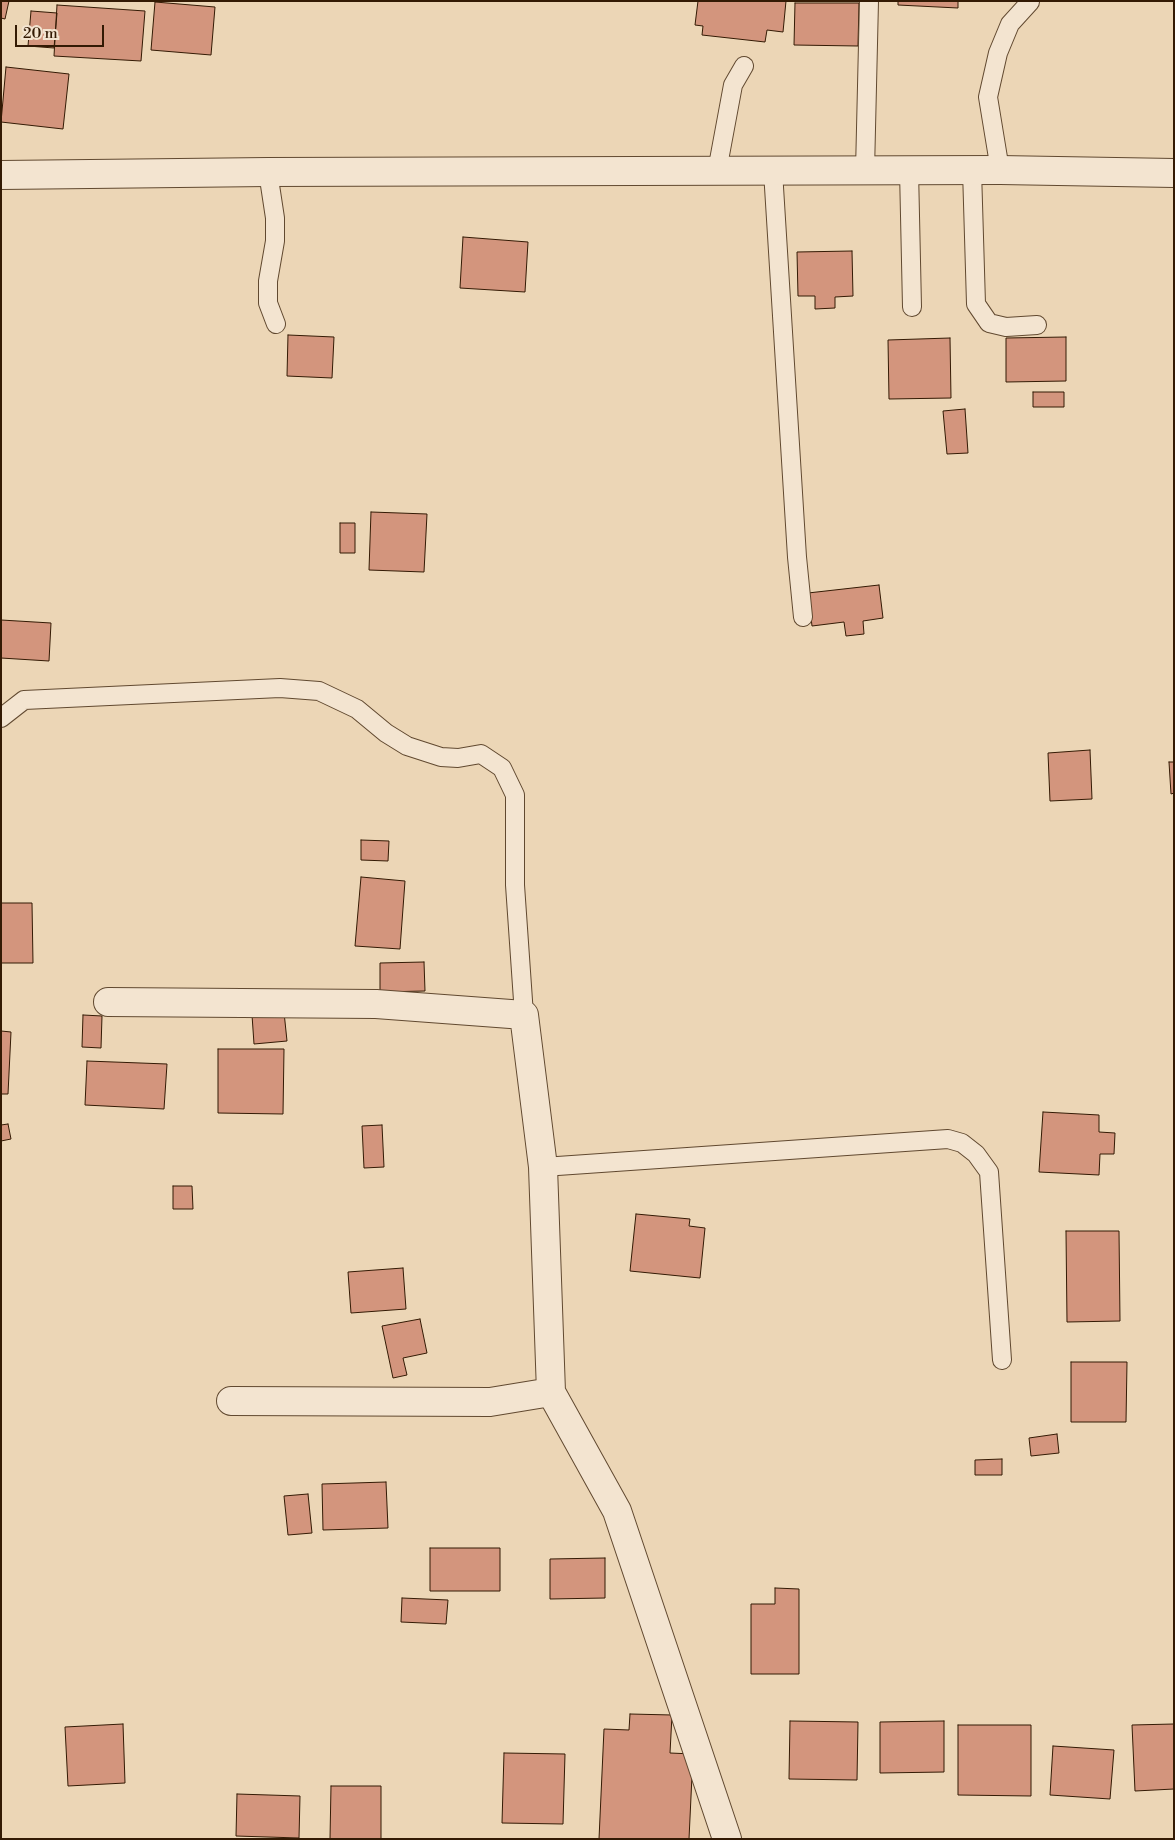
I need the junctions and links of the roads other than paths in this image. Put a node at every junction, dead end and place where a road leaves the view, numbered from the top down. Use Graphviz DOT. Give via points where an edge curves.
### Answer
graph roads {
  1 [pos="869,1"];
  2 [pos="1030,2"];
  3 [pos="744,66"];
  4 [pos="909,170"];
  5 [pos="972,170"];
  6 [pos="1000,170"];
  7 [pos="717,171"];
  8 [pos="773,171"];
  9 [pos="865,171"];
  10 [pos="268,172"];
  11 [pos="1174,174"];
  12 [pos="1,175"];
  13 [pos="912,307"];
  14 [pos="276,324"];
  15 [pos="1037,325"];
  16 [pos="803,616"];
  17 [pos="1,718"];
  18 [pos="108,1002"];
  19 [pos="524,1014"];
  20 [pos="543,1167"];
  21 [pos="1002,1360"];
  22 [pos="551,1392"];
  23 [pos="231,1401"];
  24 [pos="726,1839"];
  1 -- 9 [label="lane"];
  2 -- 6 [label="lane" via="1010,24 998,53 988,96"];
  3 -- 7 [label="lane" via="733,85"];
  4 -- 5 [label="street"];
  4 -- 9 [label="street"];
  4 -- 13 [label="lane"];
  5 -- 6 [label="street"];
  5 -- 15 [label="lane" via="976,304 989,323 1006,327"];
  6 -- 11 [label="street"];
  7 -- 8 [label="street"];
  7 -- 10 [label="street"];
  8 -- 9 [label="street"];
  8 -- 16 [label="lane"];
  10 -- 12 [label="street"];
  10 -- 14 [label="lane" via="275,218 268,303"];
  17 -- 19 [label="lane" via="24,700 280,688 319,691 357,710 406,746 441,757 482,754 502,768 515,795 515,885"];
  18 -- 19 [label="street" via="376,1004"];
  19 -- 20 [label="street"];
  20 -- 21 [label="lane" via="948,1139 962,1144 976,1154 989,1172"];
  20 -- 22 [label="street"];
  22 -- 23 [label="street" via="490,1402"];
  22 -- 24 [label="street" via="617,1511"];
}
